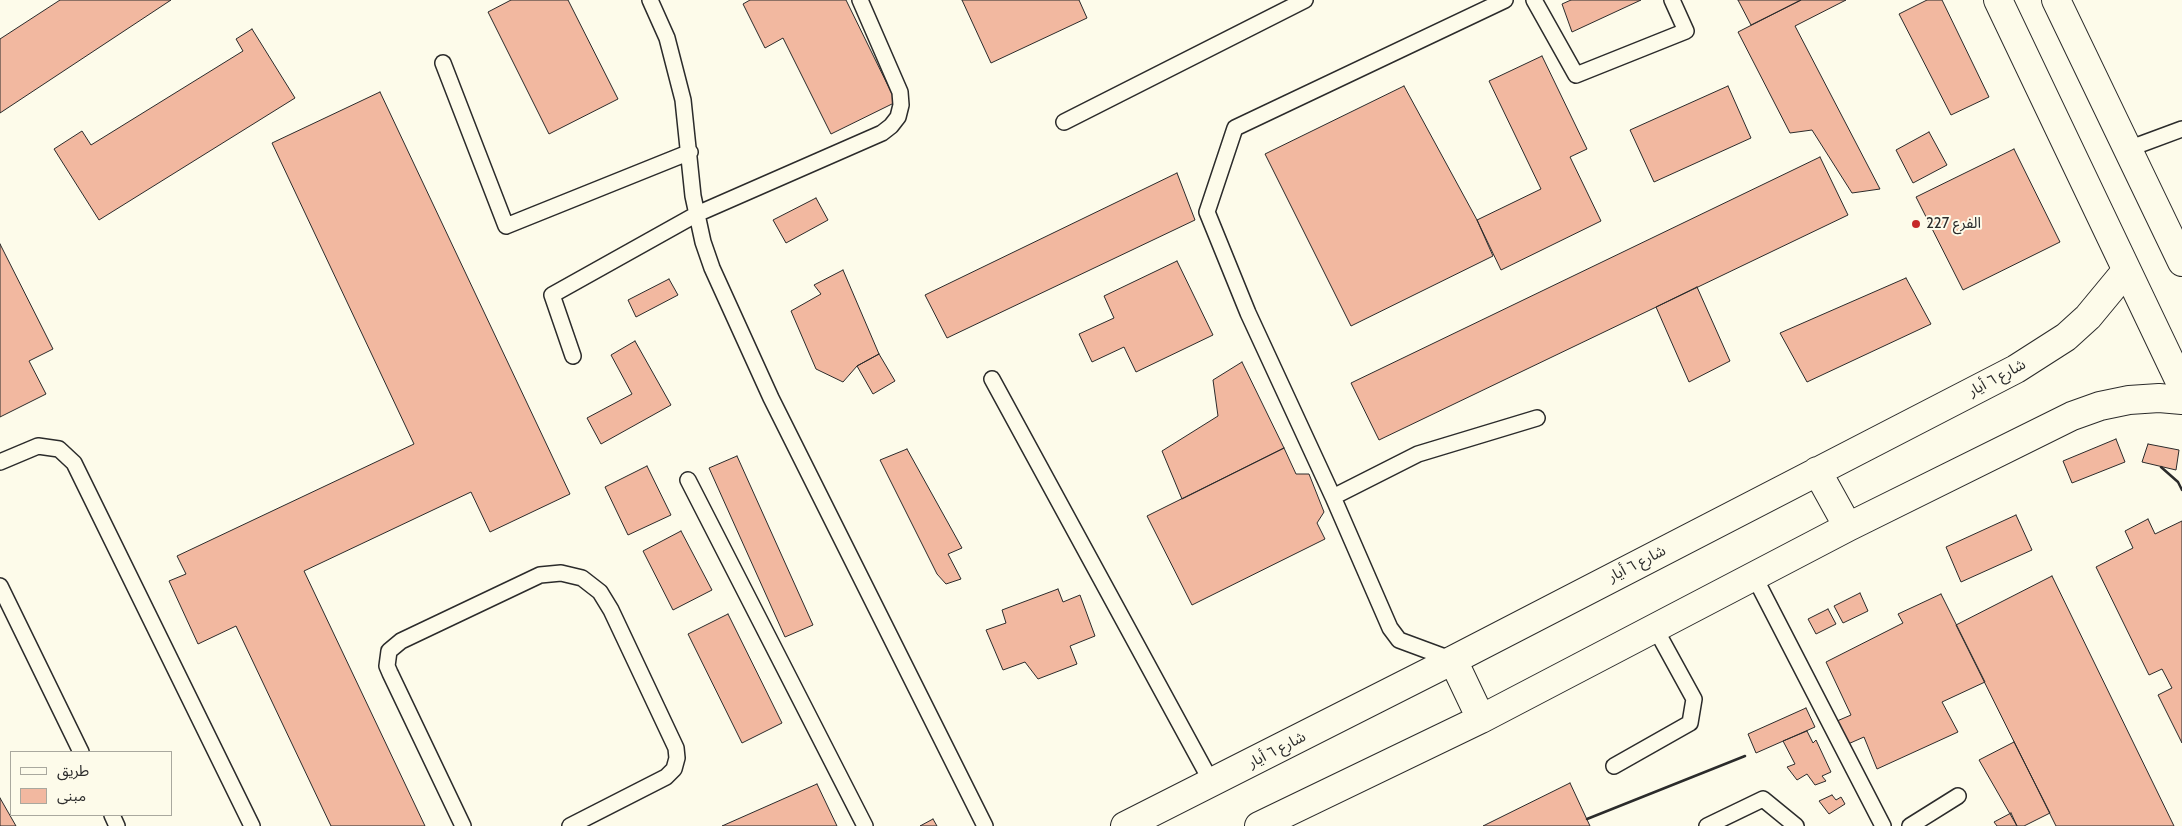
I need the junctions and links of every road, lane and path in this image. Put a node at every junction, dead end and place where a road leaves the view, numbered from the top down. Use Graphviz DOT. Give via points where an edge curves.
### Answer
graph roads {
  1 [pos="650,0"];
  2 [pos="860,0"];
  3 [pos="1305,0"];
  4 [pos="1505,0"];
  5 [pos="1534,0"];
  6 [pos="1672,0"];
  7 [pos="1998,0"];
  8 [pos="2056,0"];
  9 [pos="443,63"];
  10 [pos="1064,122"];
  11 [pos="2182,129"];
  12 [pos="2128,149"];
  13 [pos="690,152"];
  14 [pos="697,214"];
  15 [pos="2182,262"];
  16 [pos="2126,271"];
  17 [pos="573,356"];
  18 [pos="992,379"];
  19 [pos="2182,386"];
  20 [pos="2182,400"];
  21 [pos="1537,418"];
  22 [pos="0,462"];
  23 [pos="1818,471"];
  24 [pos="688,480"];
  25 [pos="1333,497"];
  26 [pos="1848,527"];
  27 [pos="1754,576"];
  28 [pos="0,586"];
  29 [pos="1655,628"];
  30 [pos="1453,660"];
  31 [pos="1482,719"];
  32 [pos="81,751"];
  33 [pos="1614,766"];
  34 [pos="1212,783"];
  35 [pos="1958,796"];
  36 [pos="252,826"];
  37 [pos="463,826"];
  38 [pos="570,826"];
  39 [pos="864,826"];
  40 [pos="985,826"];
  41 [pos="1125,826"];
  42 [pos="1259,826"];
  43 [pos="1707,826"];
  44 [pos="1796,826"];
  45 [pos="1883,826"];
  46 [pos="1910,826"];
  1 -- 13 [label="lane" via="676,72"];
  2 -- 14 [label="lane" via="900,92 901,105 892,126"];
  3 -- 10 [label="lane"];
  4 -- 25 [label="lane" via="1235,128 1207,212 1248,313"];
  5 -- 6 [label="lane" via="1576,76 1686,30"];
  7 -- 16 [label="main road"];
  8 -- 12 [label="main road"];
  9 -- 13 [label="lane" via="506,226"];
  11 -- 12 [label="lane"];
  12 -- 15 [label="main road"];
  13 -- 14 [label="lane"];
  14 -- 17 [label="lane" via="552,295"];
  14 -- 40 [label="lane" via="712,268 771,398"];
  16 -- 19 [label="main road"];
  16 -- 23 [label="main road, شارع ٦ أيار" via="2088,317 2042,354"];
  18 -- 34 [label="lane"];
  20 -- 26 [label="main road" via="2129,400 2072,416"];
  21 -- 25 [label="lane" via="1418,454"];
  22 -- 36 [label="lane" via="44,446 59,449 74,463"];
  23 -- 26 [label="main road"];
  23 -- 30 [label="main road, شارع ٦ أيار"];
  24 -- 39 [label="lane"];
  25 -- 30 [label="lane" via="1390,628 1399,640"];
  26 -- 27 [label="main road"];
  27 -- 29 [label="main road"];
  27 -- 45 [label="lane"];
  28 -- 32 [label="lane"];
  29 -- 31 [label="main road"];
  29 -- 33 [label="lane" via="1694,699 1690,723"];
  30 -- 31 [label="main road"];
  30 -- 34 [label="main road, شارع ٦ أيار"];
  31 -- 42 [label="main road"];
  34 -- 41 [label="main road, شارع ٦ أيار"];
  35 -- 46 [label="lane"];
  37 -- 38 [label="lane" via="387,666 389,651 400,641 540,576 561,573 582,578 600,592 676,748 677,758 666,777"];
  43 -- 44 [label="lane" via="1764,799"];
}
